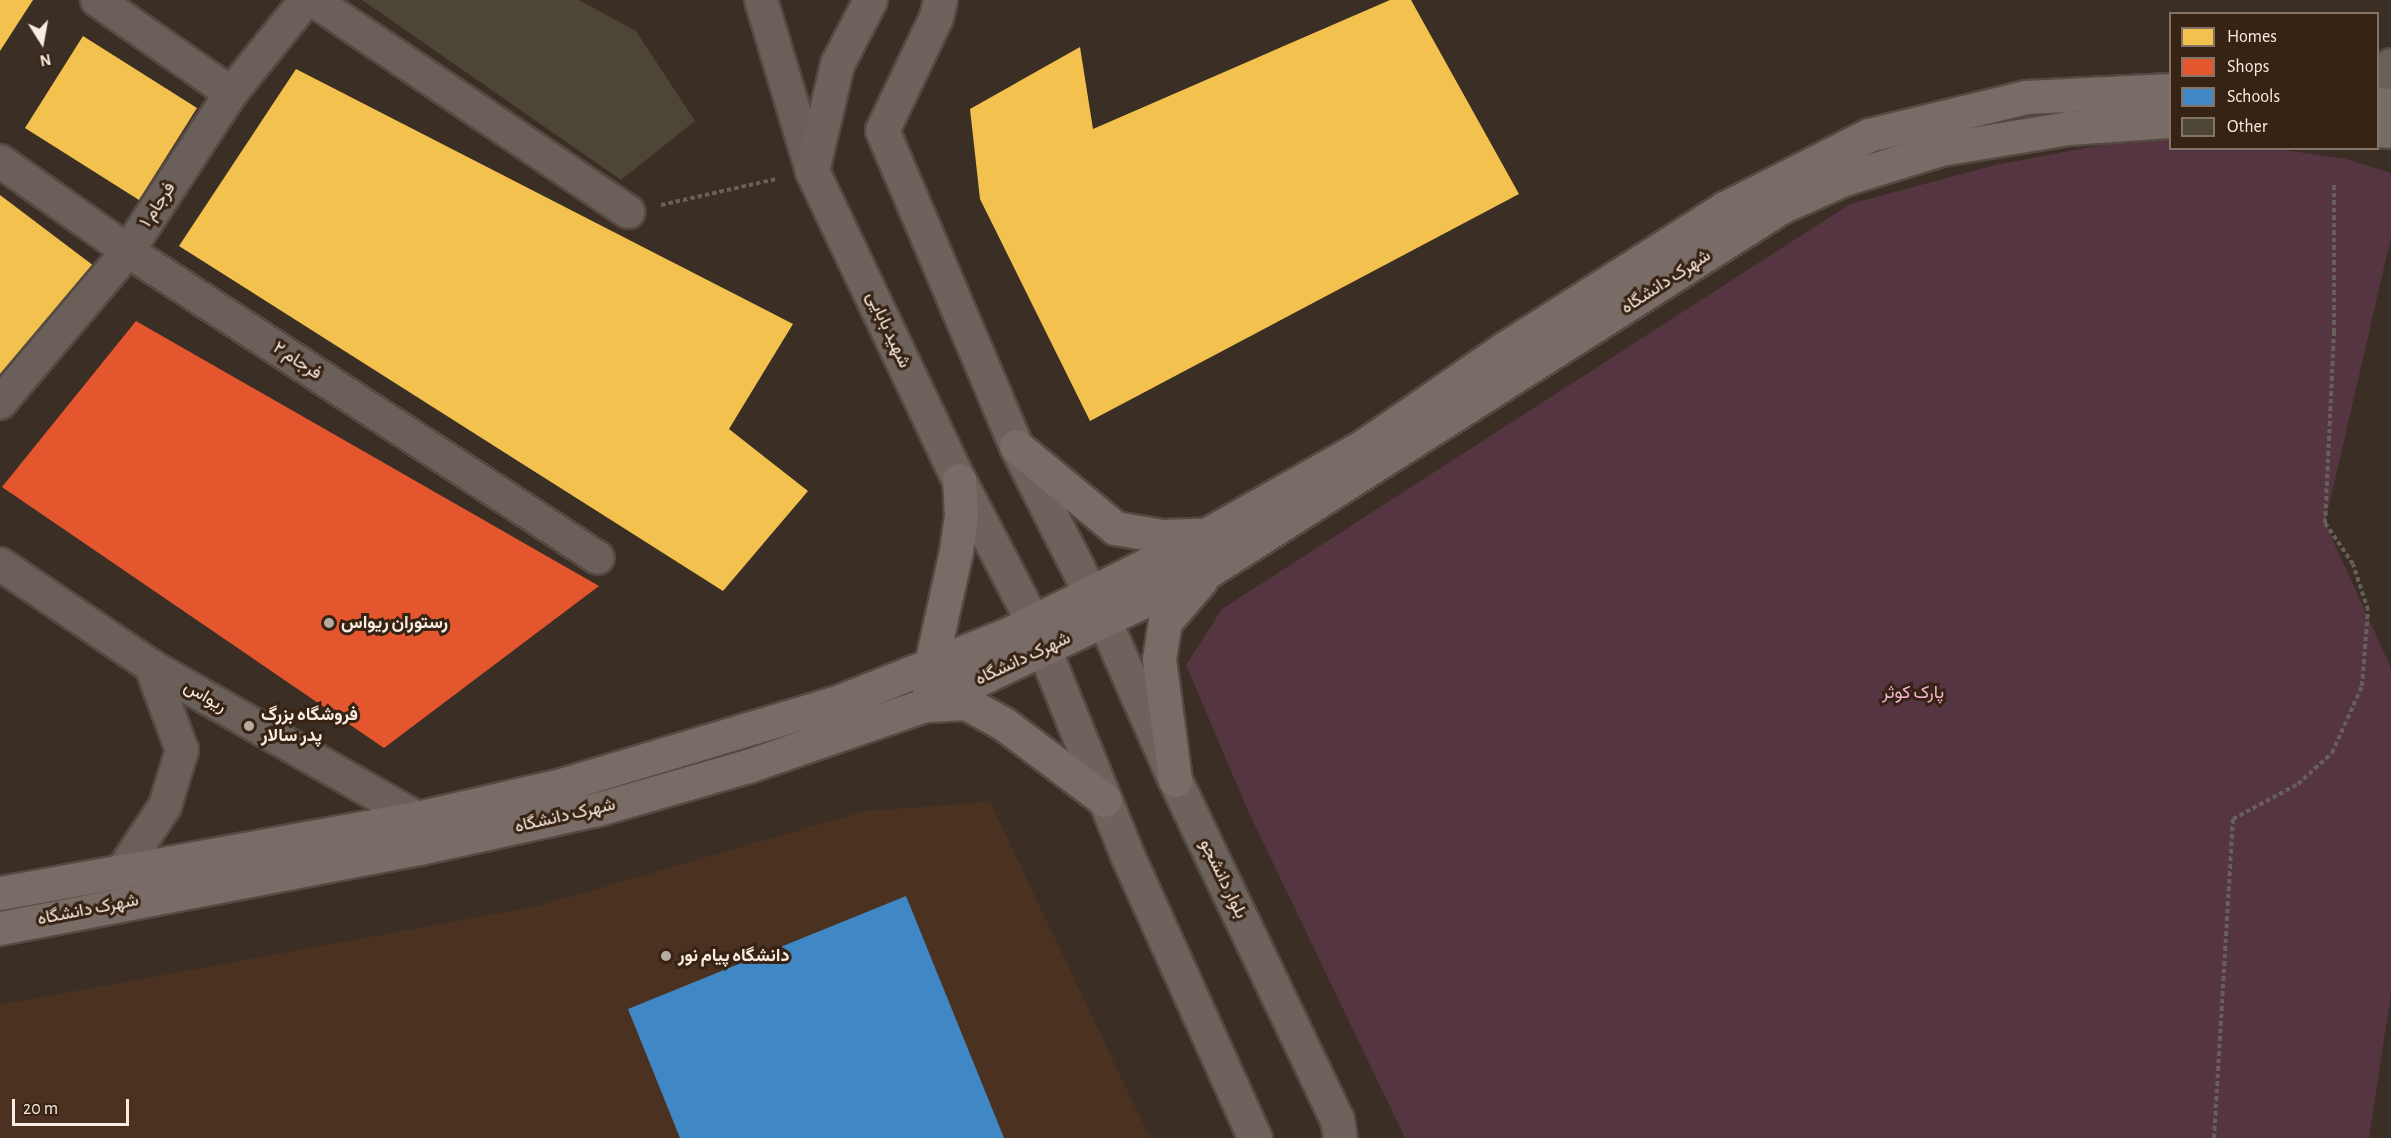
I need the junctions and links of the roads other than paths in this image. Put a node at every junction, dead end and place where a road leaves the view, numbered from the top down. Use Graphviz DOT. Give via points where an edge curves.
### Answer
graph roads {
  1 [pos="97,0"];
  2 [pos="306,0"];
  3 [pos="313,0"];
  4 [pos="870,0"];
  5 [pos="940,0"];
  6 [pos="757,2"];
  7 [pos="2391,65"];
  8 [pos="2169,90"];
  9 [pos="231,93"];
  10 [pos="2383,115"];
  11 [pos="2169,121"];
  12 [pos="0,161"];
  13 [pos="812,171"];
  14 [pos="628,212"];
  15 [pos="128,251"];
  16 [pos="0,403"];
  17 [pos="1016,446"];
  18 [pos="959,480"];
  19 [pos="1206,535"];
  20 [pos="598,558"];
  21 [pos="0,564"];
  22 [pos="1210,570"];
  23 [pos="1097,607"];
  24 [pos="1038,636"];
  25 [pos="931,665"];
  26 [pos="151,666"];
  27 [pos="922,706"];
  28 [pos="1175,780"];
  29 [pos="1105,800"];
  30 [pos="417,818"];
  31 [pos="120,874"];
  32 [pos="0,893"];
  33 [pos="0,928"];
  34 [pos="1255,1138"];
  35 [pos="1340,1138"];
  1 -- 9 [label="street"];
  2 -- 9 [label="street, فرجام ۱"];
  3 -- 14 [label="street"];
  4 -- 13 [label="main road" via="837,64"];
  5 -- 17 [label="main road" via="936,17 882,130"];
  6 -- 13 [label="street"];
  7 -- 10 [label="street"];
  8 -- 19 [label="main road" via="2025,97 1869,135 1725,208 1505,348 1365,445"];
  9 -- 15 [label="street, فرجام ۱"];
  11 -- 22 [label="main road, شهرک دانشگاه" via="2068,128 1941,149 1844,179 1781,207"];
  12 -- 15 [label="street, فرجام ۲"];
  13 -- 18 [label="main road, شهید بابایی"];
  15 -- 16 [label="street, فرجام ۱"];
  15 -- 20 [label="street, فرجام ۲"];
  17 -- 19 [label="main road" via="1115,528 1162,536"];
  17 -- 23 [label="main road"];
  18 -- 24 [label="main road, شهید بابایی"];
  18 -- 25 [label="main road" via="961,516 956,551"];
  19 -- 23 [label="main road"];
  21 -- 26 [label="street, ریواس"];
  22 -- 23 [label="main road"];
  22 -- 28 [label="main road" via="1165,622 1159,659"];
  23 -- 24 [label="main road, شهرک دانشگاه"];
  23 -- 28 [label="main road, بلوار دانشجو"];
  24 -- 25 [label="main road"];
  24 -- 27 [label="main road, شهرک دانشگاه"];
  24 -- 29 [label="main road"];
  25 -- 27 [label="main road"];
  25 -- 30 [label="main road" via="835,703 561,785"];
  26 -- 30 [label="street, ریواس"];
  26 -- 31 [label="street" via="182,750 165,806"];
  27 -- 29 [label="main road" via="966,704 1004,724"];
  27 -- 33 [label="main road, شهرک دانشگاه" via="748,766 598,809 419,848"];
  28 -- 35 [label="main road, بلوار دانشجو" via="1337,1119"];
  29 -- 34 [label="main road"];
  30 -- 31 [label="main road"];
  31 -- 32 [label="main road"];
}
